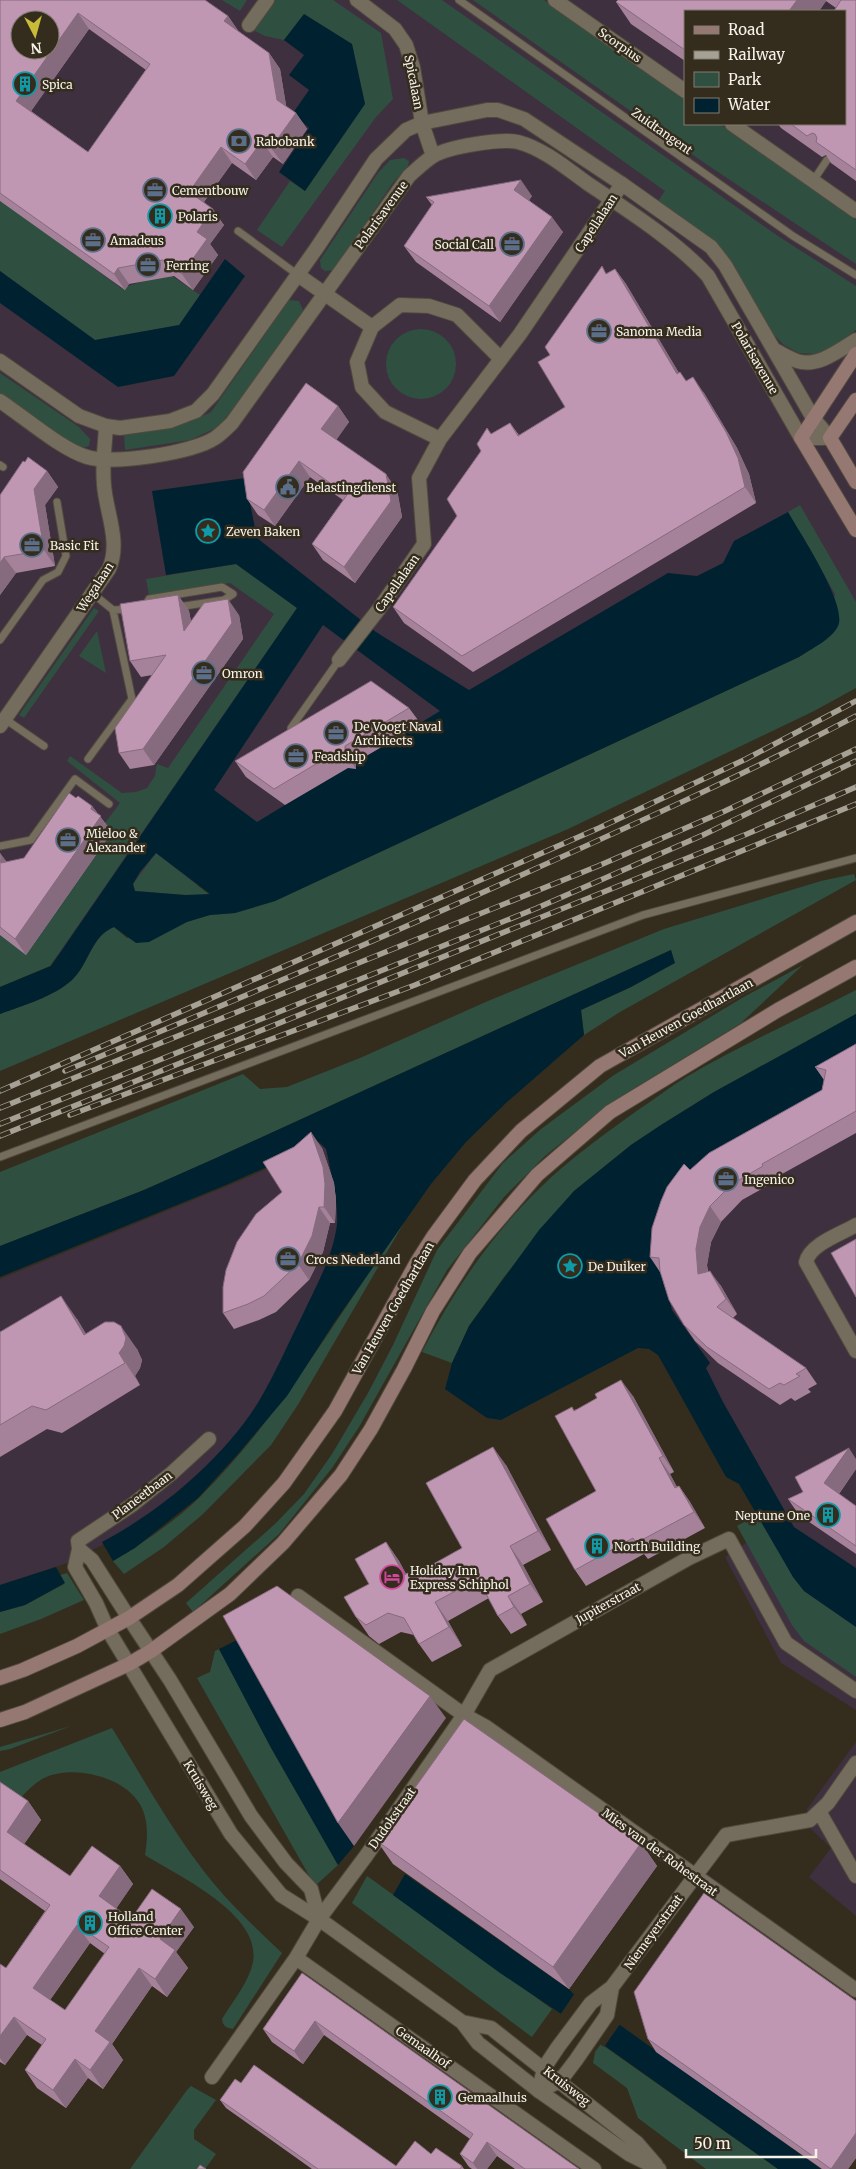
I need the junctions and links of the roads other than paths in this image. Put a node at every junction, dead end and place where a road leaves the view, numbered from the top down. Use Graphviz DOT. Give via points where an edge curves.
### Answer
graph roads {
  1 [pos="267,0"];
  2 [pos="357,0"];
  3 [pos="459,0"];
  4 [pos="555,0"];
  5 [pos="249,25"];
  6 [pos="684,90"];
  7 [pos="422,123"];
  8 [pos="733,125"];
  9 [pos="433,156"];
  10 [pos="827,160"];
  11 [pos="813,181"];
  12 [pos="622,184"];
  13 [pos="611,199"];
  14 [pos="856,210"];
  15 [pos="238,231"];
  16 [pos="298,275"];
  17 [pos="856,275"];
  18 [pos="324,294"];
  19 [pos="372,327"];
  20 [pos="856,340"];
  21 [pos="775,350"];
  22 [pos="856,354"];
  23 [pos="501,359"];
  24 [pos="0,361"];
  25 [pos="0,400"];
  26 [pos="856,400"];
  27 [pos="813,418"];
  28 [pos="106,426"];
  29 [pos="800,438"];
  30 [pos="830,438"];
  31 [pos="440,440"];
  32 [pos="104,461"];
  33 [pos="856,482"];
  34 [pos="57,502"];
  35 [pos="856,530"];
  36 [pos="92,593"];
  37 [pos="169,608"];
  38 [pos="113,610"];
  39 [pos="0,640"];
  40 [pos="339,660"];
  41 [pos="2,720"];
  42 [pos="291,728"];
  43 [pos="44,746"];
  44 [pos="88,759"];
  45 [pos="108,804"];
  46 [pos="0,846"];
  47 [pos="856,858"];
  48 [pos="856,922"];
  49 [pos="856,967"];
  50 [pos="0,1157"];
  51 [pos="856,1226"];
  52 [pos="856,1351"];
  53 [pos="209,1438"];
  54 [pos="79,1549"];
  55 [pos="298,1596"];
  56 [pos="129,1618"];
  57 [pos="108,1630"];
  58 [pos="151,1650"];
  59 [pos="129,1664"];
  60 [pos="0,1678"];
  61 [pos="856,1691"];
  62 [pos="464,1715"];
  63 [pos="0,1720"];
  64 [pos="856,1763"];
  65 [pos="820,1812"];
  66 [pos="694,1876"];
  67 [pos="856,1876"];
  68 [pos="319,1919"];
  69 [pos="296,1958"];
  70 [pos="612,1987"];
  71 [pos="856,1990"];
  72 [pos="462,2022"];
  73 [pos="544,2068"];
  74 [pos="212,2077"];
  75 [pos="560,2081"];
  76 [pos="539,2091"];
  77 [pos="594,2169"];
  78 [pos="660,2169"];
  1 -- 5 [label="street"];
  2 -- 7 [label="street, Spicalaan" via="395,29 406,45"];
  3 -- 17 [label="lane, Zuidtangent" via="793,236"];
  4 -- 6 [label="street, Scorpius"];
  7 -- 9 [label="street, Spicalaan"];
  7 -- 12 [label="street, Polarisavenue" via="498,110 524,119"];
  7 -- 16 [label="street, Polarisavenue" via="406,130 376,159"];
  8 -- 11 [label="street"];
  9 -- 13 [label="street, Polarisavenue" via="452,148 517,142 543,152"];
  9 -- 18 [label="street, Polarisavenue" via="409,176"];
  10 -- 11 [label="lane"];
  11 -- 14 [label="street"];
  12 -- 13 [label="street, Capellalaan"];
  12 -- 21 [label="street, Polarisavenue" via="711,247"];
  13 -- 23 [label="street, Capellalaan"];
  13 -- 29 [label="street, Polarisavenue" via="696,263 708,276"];
  15 -- 16 [label="lane"];
  16 -- 18 [label="street"];
  16 -- 28 [label="street, Polarisavenue" via="212,394 196,411 150,424 120,428"];
  18 -- 19 [label="street"];
  18 -- 32 [label="street, Polarisavenue" via="232,423 214,439 190,449"];
  19 -- 23 [label="street" via="400,305 429,306 457,315"];
  19 -- 31 [label="street" via="356,362 362,387 385,412"];
  20 -- 21 [label="street" via="830,356 809,363 798,362"];
  21 -- 27 [label="street, Polarisavenue"];
  22 -- 27 [label="main road"];
  23 -- 31 [label="street, Capellalaan"];
  24 -- 28 [label="street, Polarisavenue" via="79,416"];
  25 -- 32 [label="street, Polarisavenue" via="62,444 86,457"];
  26 -- 30 [label="main road"];
  27 -- 29 [label="main road"];
  27 -- 30 [label="street, Polarisavenue"];
  28 -- 32 [label="street, Wegalaan"];
  29 -- 30 [label="street"];
  29 -- 35 [label="main road, Polarisavenue"];
  30 -- 33 [label="main road, Polarisavenue"];
  31 -- 40 [label="street, Capellalaan" via="419,478 424,544"];
  32 -- 36 [label="street, Wegalaan" via="113,559"];
  34 -- 39 [label="lane" via="66,556 58,572 43,580"];
  36 -- 38 [label="lane"];
  36 -- 41 [label="street, Wegalaan"];
  37 -- 38 [label="lane" via="224,600 233,594 222,587 213,588 149,599 148,609"];
  38 -- 44 [label="lane" via="132,700"];
  40 -- 42 [label="lane"];
  41 -- 43 [label="lane"];
  45 -- 46 [label="lane" via="75,779 30,840"];
  47 -- 50 [label="lane" via="643,916"];
  48 -- 56 [label="main road, Van Heuven Goedhartlaan" via="600,1066 522,1131 475,1180 433,1237 334,1411 284,1482 245,1526 165,1594"];
  49 -- 58 [label="main road" via="778,1010 610,1112 537,1175 470,1253 433,1311 371,1429 340,1475 283,1543 230,1594"];
  51 -- 52 [label="street" via="814,1249 806,1262"];
  53 -- 54 [label="street, Planeetbaan" via="132,1505 78,1541"];
  54 -- 56 [label="street" via="92,1560"];
  54 -- 57 [label="street" via="76,1567"];
  55 -- 62 [label="street, Mies van der Rohestraat"];
  56 -- 57 [label="main road, Van Heuven Goedhartlaan"];
  56 -- 58 [label="street, Kruisweg"];
  57 -- 59 [label="street, Kruisweg"];
  57 -- 60 [label="main road, Van Heuven Goedhartlaan"];
  58 -- 59 [label="main road"];
  58 -- 68 [label="street, Kruisweg" via="251,1816 286,1863 311,1889"];
  59 -- 63 [label="main road" via="25,1712"];
  59 -- 68 [label="street, Kruisweg" via="231,1834 281,1895"];
  61 -- 62 [label="street, Jupiterstraat" via="786,1643 729,1539 689,1558 490,1670"];
  62 -- 66 [label="street, Mies van der Rohestraat" via="486,1727"];
  62 -- 68 [label="street, Dudokstraat"];
  64 -- 65 [label="street"];
  65 -- 66 [label="street, Niemeyerstraat" via="810,1820 726,1835"];
  65 -- 67 [label="street"];
  66 -- 70 [label="street, Niemeyerstraat"];
  66 -- 71 [label="street, Mies van der Rohestraat"];
  68 -- 69 [label="street"];
  68 -- 72 [label="street, Kruisweg"];
  69 -- 74 [label="street"];
  69 -- 77 [label="street, Gemaalhof"];
  70 -- 73 [label="street, Niemeyerstraat" via="591,2003"];
  70 -- 75 [label="street, Niemeyerstraat" via="607,2015"];
  72 -- 73 [label="street, Kruisweg" via="491,2028"];
  72 -- 76 [label="street, Kruisweg" via="478,2043"];
  73 -- 75 [label="street, Kruisweg"];
  73 -- 76 [label="street, Niemeyerstraat"];
  75 -- 76 [label="street, Niemeyerstraat"];
  75 -- 78 [label="street, Kruisweg" via="638,2143"];
  76 -- 78 [label="street, Kruisweg" via="629,2154"];
}
